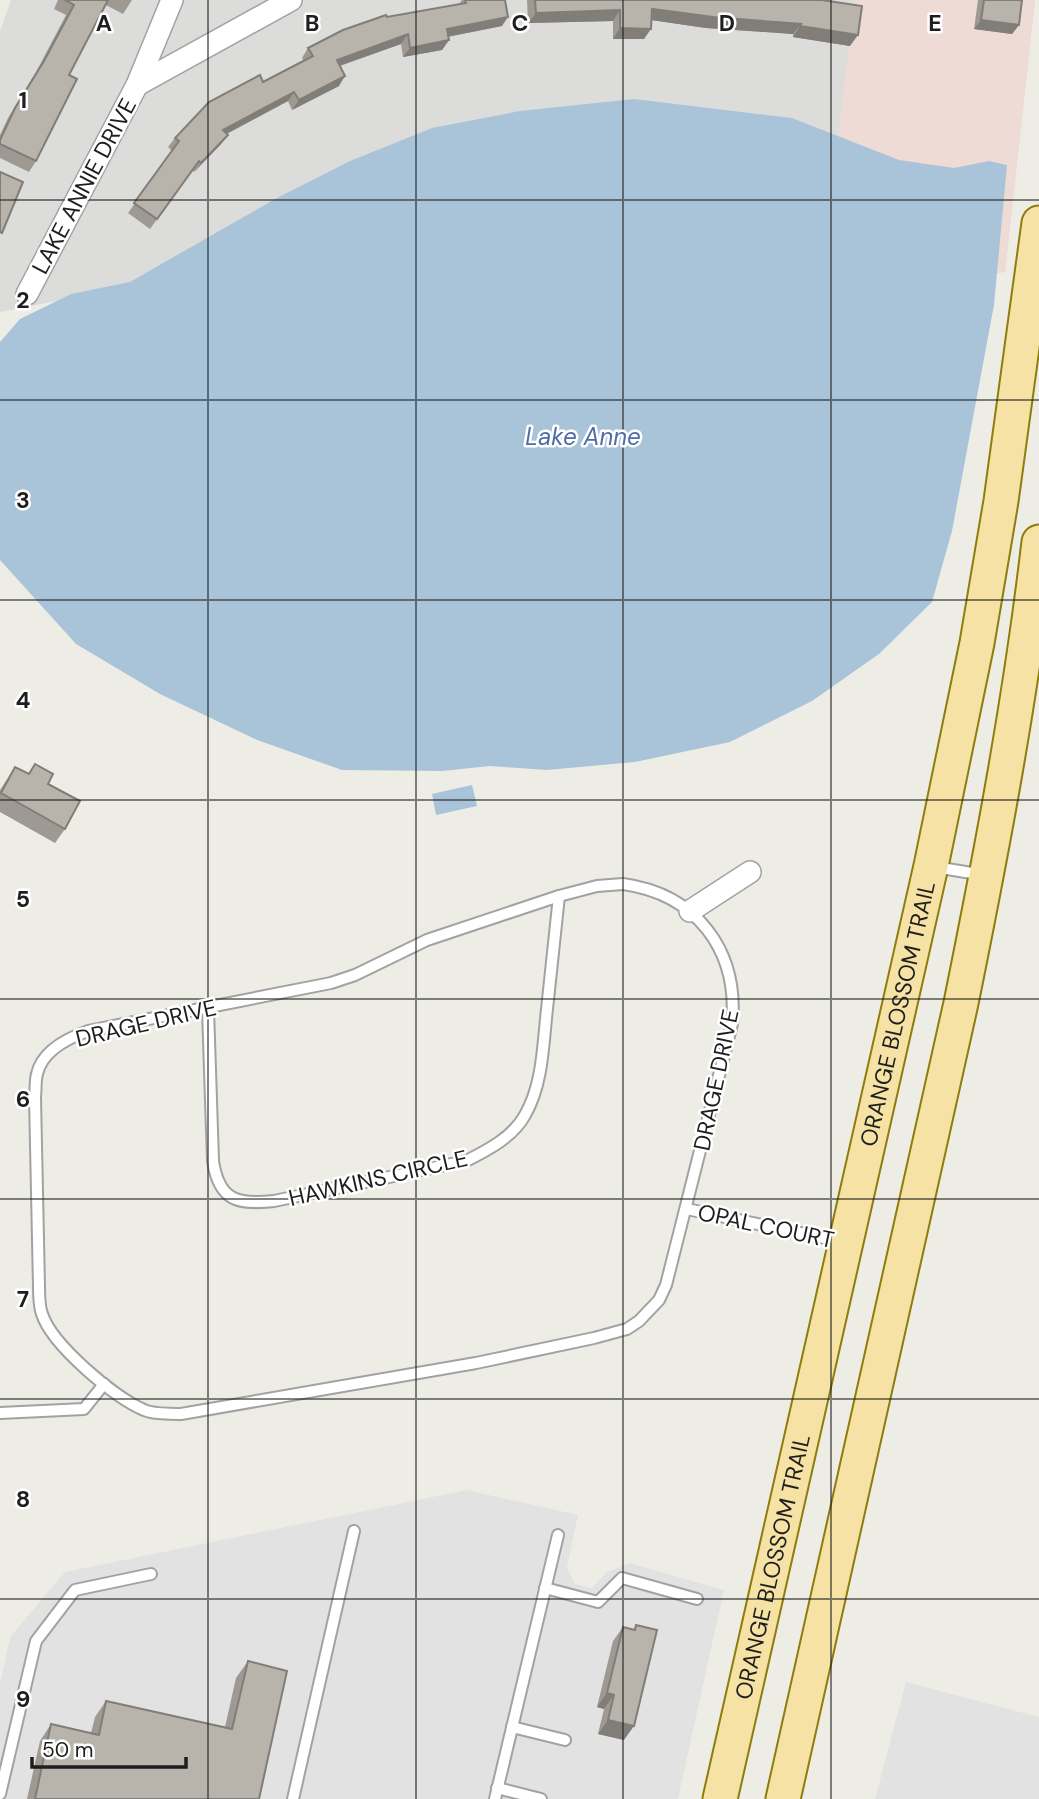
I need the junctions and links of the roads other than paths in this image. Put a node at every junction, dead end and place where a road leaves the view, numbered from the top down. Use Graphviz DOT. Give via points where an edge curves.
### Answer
graph roads {
  1 [pos="172,0"];
  2 [pos="291,0"];
  3 [pos="137,85"];
  4 [pos="1039,223"];
  5 [pos="27,294"];
  6 [pos="1039,542"];
  7 [pos="1033,638"];
  8 [pos="931,866"];
  9 [pos="750,872"];
  10 [pos="987,876"];
  11 [pos="559,896"];
  12 [pos="690,911"];
  13 [pos="208,1009"];
  14 [pos="687,1209"];
  15 [pos="846,1243"];
  16 [pos="104,1384"];
  17 [pos="0,1413"];
  18 [pos="354,1531"];
  19 [pos="558,1535"];
  20 [pos="151,1574"];
  21 [pos="545,1588"];
  22 [pos="697,1598"];
  23 [pos="512,1727"];
  24 [pos="565,1740"];
  25 [pos="0,1794"];
  26 [pos="496,1794"];
  27 [pos="293,1799"];
  28 [pos="541,1799"];
  29 [pos="720,1799"];
  30 [pos="783,1799"];
  1 -- 3 [label="street"];
  2 -- 3 [label="street, LAKE ANNIE DRIVE"];
  3 -- 5 [label="street, LAKE ANNIE DRIVE"];
  4 -- 8 [label="main road, ORANGE BLOSSOM TRAIL" via="1001,501"];
  6 -- 7 [label="main road"];
  7 -- 10 [label="main road"];
  8 -- 10 [label="lane"];
  8 -- 15 [label="main road, ORANGE BLOSSOM TRAIL"];
  9 -- 12 [label="street"];
  10 -- 30 [label="main road"];
  11 -- 12 [label="lane, DRAGE DRIVE" via="623,884 664,894"];
  11 -- 13 [label="lane, DRAGE DRIVE" via="427,940 342,980"];
  11 -- 13 [label="lane, HAWKINS CIRCLE" via="534,1096 514,1129 466,1161 274,1201 250,1203 229,1197 219,1185 213,1161"];
  12 -- 14 [label="lane, DRAGE DRIVE" via="721,954 734,1006"];
  13 -- 16 [label="lane, DRAGE DRIVE" via="73,1036 53,1050 37,1072 41,1313 63,1347"];
  14 -- 15 [label="lane, OPAL COURT"];
  14 -- 16 [label="lane, DRAGE DRIVE" via="659,1300 627,1329 476,1363 181,1414 145,1411"];
  15 -- 29 [label="main road, ORANGE BLOSSOM TRAIL"];
  16 -- 17 [label="lane" via="84,1409"];
  18 -- 27 [label="lane"];
  19 -- 21 [label="lane"];
  20 -- 25 [label="lane" via="75,1590 36,1641"];
  21 -- 22 [label="lane" via="598,1602 622,1578"];
  21 -- 23 [label="lane"];
  23 -- 24 [label="lane"];
  23 -- 26 [label="lane"];
  26 -- 28 [label="lane"];
}
